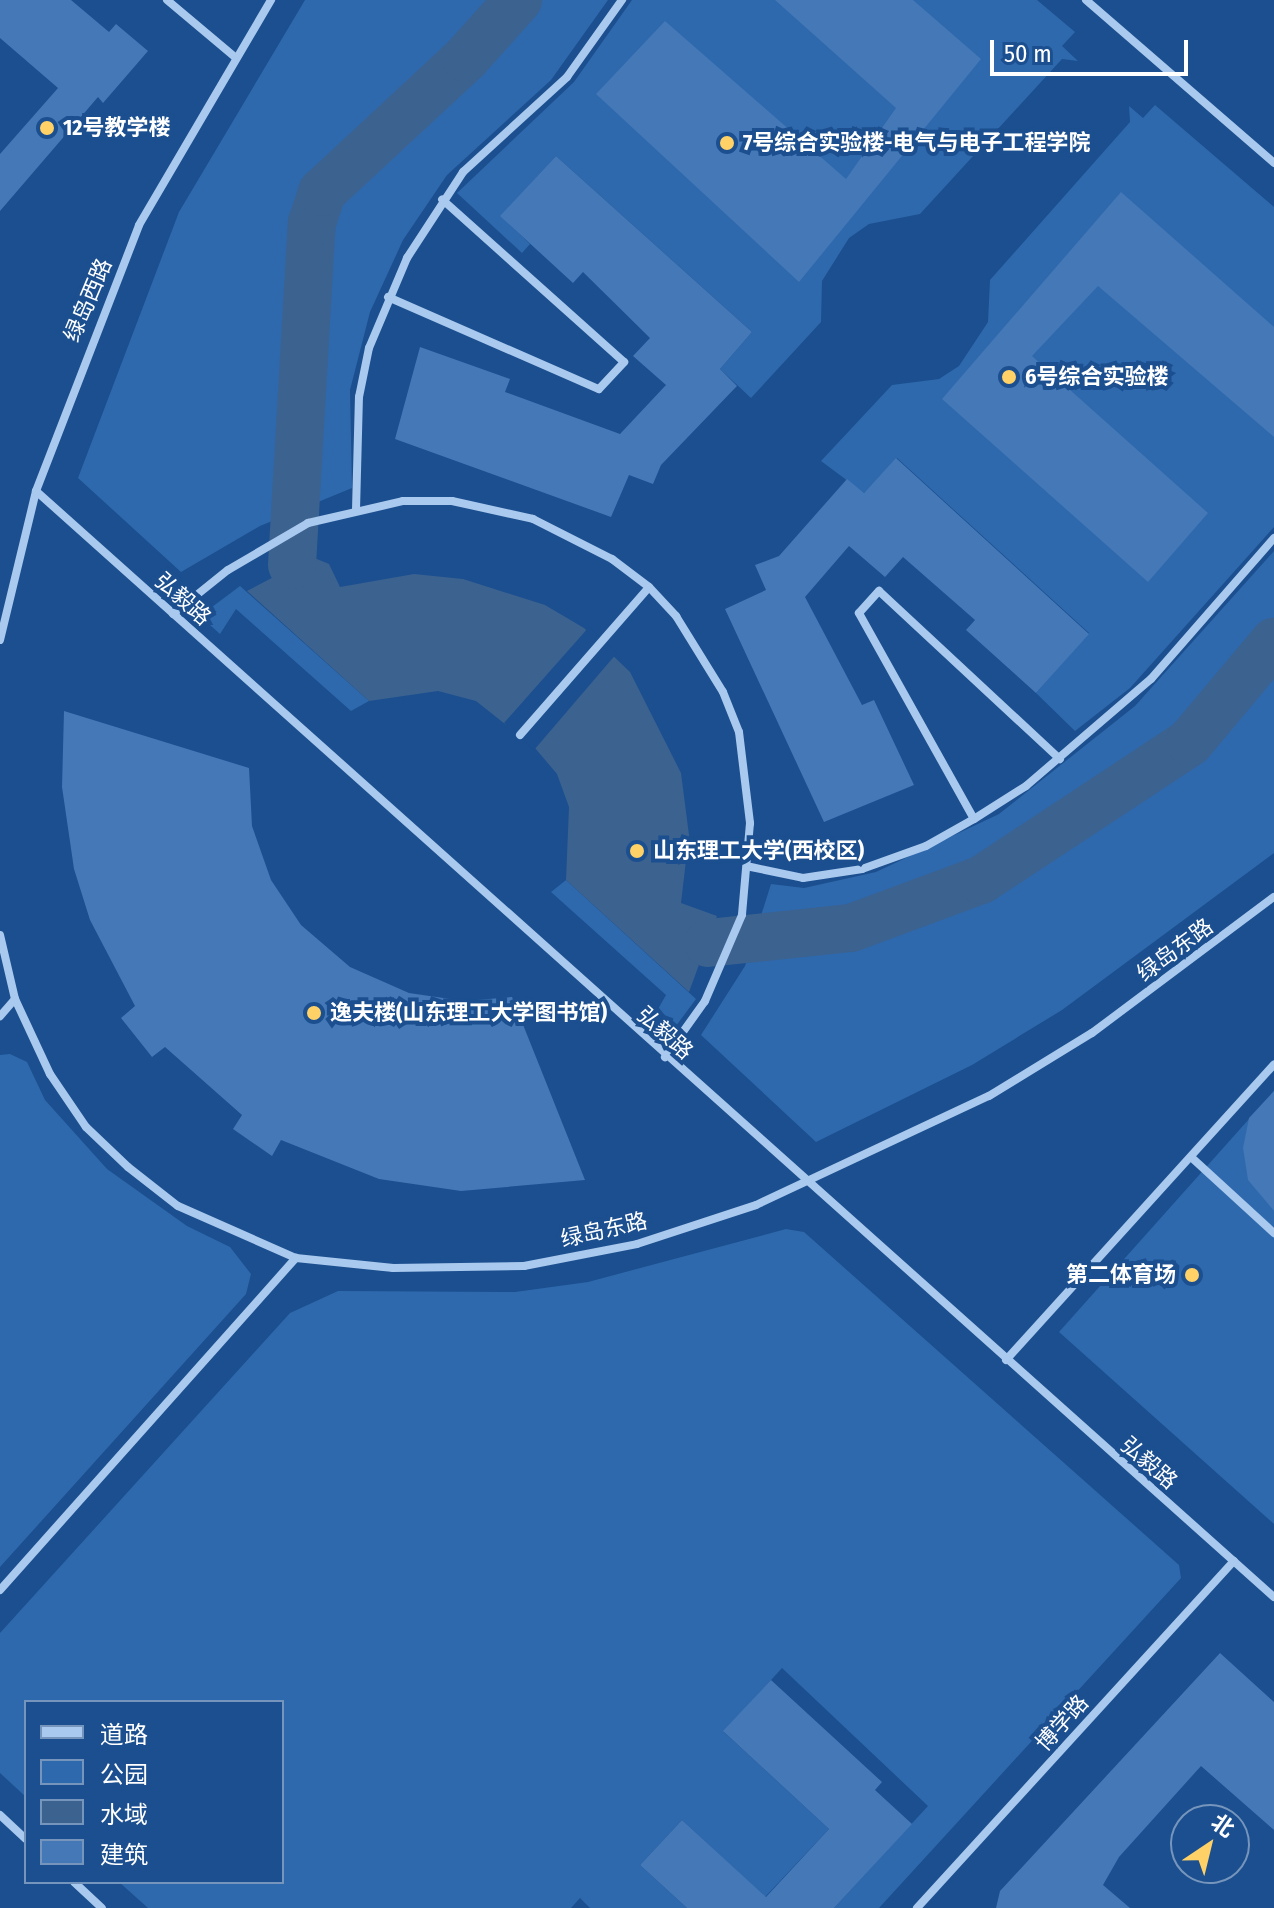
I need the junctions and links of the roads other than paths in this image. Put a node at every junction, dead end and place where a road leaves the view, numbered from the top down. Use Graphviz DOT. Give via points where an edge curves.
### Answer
graph roads {
  1 [pos="167,0"];
  2 [pos="271,0"];
  3 [pos="622,0"];
  4 [pos="1086,0"];
  5 [pos="235,57"];
  6 [pos="1274,163"];
  7 [pos="442,199"];
  8 [pos="388,297"];
  9 [pos="36,491"];
  10 [pos="356,510"];
  11 [pos="1274,538"];
  12 [pos="649,587"];
  13 [pos="173,614"];
  14 [pos="0,640"];
  15 [pos="520,735"];
  16 [pos="1060,759"];
  17 [pos="974,819"];
  18 [pos="751,867"];
  19 [pos="1274,897"];
  20 [pos="0,935"];
  21 [pos="15,999"];
  22 [pos="0,1016"];
  23 [pos="665,1057"];
  24 [pos="1274,1064"];
  25 [pos="1191,1157"];
  26 [pos="806,1184"];
  27 [pos="1274,1233"];
  28 [pos="296,1258"];
  29 [pos="1006,1360"];
  30 [pos="1234,1561"];
  31 [pos="0,1590"];
  32 [pos="1274,1597"];
  33 [pos="0,1815"];
  34 [pos="24,1837"];
  35 [pos="76,1884"];
  36 [pos="102,1908"];
  37 [pos="917,1908"];
  1 -- 5 [label="street"];
  2 -- 5 [label="street, 绿岛西路"];
  3 -- 7 [label="street" via="567,77 497,139"];
  4 -- 6 [label="street"];
  5 -- 9 [label="street, 绿岛西路" via="139,225"];
  7 -- 8 [label="street"];
  7 -- 8 [label="street" via="624,362 599,389"];
  8 -- 10 [label="street" via="359,397"];
  9 -- 13 [label="street, 弘毅路"];
  9 -- 14 [label="street, 绿岛西路"];
  10 -- 12 [label="street" via="452,501 533,519 612,559"];
  10 -- 13 [label="street" via="308,523 264,546"];
  11 -- 16 [label="street" via="1151,679"];
  12 -- 15 [label="street"];
  12 -- 18 [label="street" via="702,654 739,732"];
  13 -- 23 [label="street, 弘毅路"];
  16 -- 17 [label="street"];
  16 -- 17 [label="street" via="879,591 859,613"];
  17 -- 18 [label="street" via="926,846 862,869 803,878"];
  18 -- 23 [label="street" via="726,960"];
  19 -- 26 [label="street, 绿岛东路" via="1092,1033 1028,1073"];
  20 -- 21 [label="street"];
  21 -- 22 [label="street"];
  21 -- 28 [label="street, 绿岛东路" via="50,1074 86,1127 128,1167 178,1206"];
  23 -- 26 [label="street, 弘毅路"];
  24 -- 25 [label="street"];
  25 -- 27 [label="street"];
  25 -- 29 [label="street"];
  26 -- 28 [label="street, 绿岛东路" via="637,1244 524,1266 393,1268"];
  26 -- 29 [label="street, 弘毅路"];
  28 -- 31 [label="street"];
  29 -- 30 [label="street, 弘毅路"];
  30 -- 32 [label="street, 弘毅路"];
  30 -- 37 [label="street, 博学路"];
  33 -- 34 [label="street"];
  35 -- 36 [label="street"];
}
